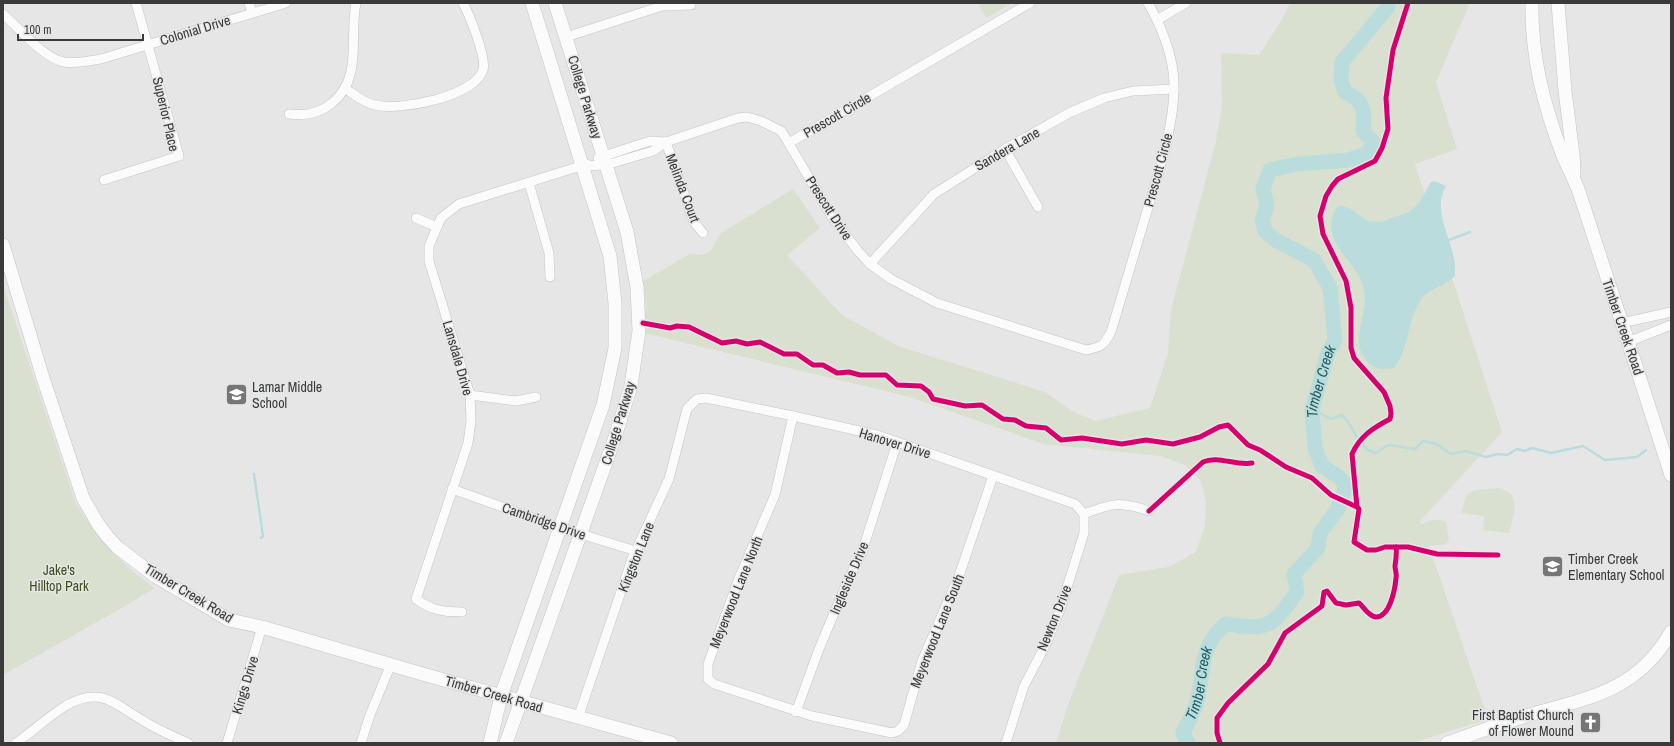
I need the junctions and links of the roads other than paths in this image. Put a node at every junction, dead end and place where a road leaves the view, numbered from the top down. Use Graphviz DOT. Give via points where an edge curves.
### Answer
graph roads {
  1 [pos="136,3"];
  2 [pos="249,3"];
  3 [pos="286,3"];
  4 [pos="356,3"];
  5 [pos="463,3"];
  6 [pos="532,3"];
  7 [pos="555,3"];
  8 [pos="1030,3"];
  9 [pos="1148,3"];
  10 [pos="1186,3"];
  11 [pos="1532,3"];
  12 [pos="1558,3"];
  13 [pos="691,5"];
  14 [pos="647,7"];
  15 [pos="252,13"];
  16 [pos="3,14"];
  17 [pos="1157,20"];
  18 [pos="566,37"];
  19 [pos="149,45"];
  20 [pos="346,89"];
  21 [pos="1174,89"];
  22 [pos="289,114"];
  23 [pos="666,142"];
  24 [pos="789,143"];
  25 [pos="1005,149"];
  26 [pos="604,160"];
  27 [pos="583,166"];
  28 [pos="1574,179"];
  29 [pos="104,180"];
  30 [pos="529,183"];
  31 [pos="1038,207"];
  32 [pos="416,218"];
  33 [pos="437,227"];
  34 [pos="703,233"];
  35 [pos="3,245"];
  36 [pos="870,264"];
  37 [pos="550,277"];
  38 [pos="1671,312"];
  39 [pos="1622,323"];
  40 [pos="1671,325"];
  41 [pos="1109,336"];
  42 [pos="1628,342"];
  43 [pos="470,394"];
  44 [pos="536,398"];
  45 [pos="697,399"];
  46 [pos="793,416"];
  47 [pos="897,443"];
  48 [pos="1671,475"];
  49 [pos="993,476"];
  50 [pos="452,489"];
  51 [pos="1149,511"];
  52 [pos="1084,514"];
  53 [pos="561,528"];
  54 [pos="582,534"];
  55 [pos="636,551"];
  56 [pos="462,612"];
  57 [pos="262,627"];
  58 [pos="1671,632"];
  59 [pos="391,664"];
  60 [pos="501,696"];
  61 [pos="521,702"];
  62 [pos="796,712"];
  63 [pos="578,718"];
  64 [pos="643,739"];
  65 [pos="16,743"];
  66 [pos="188,743"];
  67 [pos="227,743"];
  68 [pos="360,743"];
  69 [pos="490,743"];
  70 [pos="506,743"];
  71 [pos="671,743"];
  72 [pos="1006,743"];
  73 [pos="1448,743"];
  1 -- 19 [label="street"];
  2 -- 15 [label="street"];
  3 -- 15 [label="street, Colonial Drive"];
  4 -- 20 [label="street" via="353,66"];
  5 -- 20 [label="street" via="483,58 483,69 477,80 469,87 452,94 394,107 364,102"];
  6 -- 27 [label="street, College Parkway"];
  7 -- 18 [label="street, College Parkway"];
  8 -- 24 [label="street, Prescott Circle"];
  9 -- 17 [label="street, Prescott Circle"];
  10 -- 17 [label="street"];
  11 -- 28 [label="street, Timber Creek Road" via="1533,50 1538,79 1563,156"];
  12 -- 28 [label="street, Timber Creek Road"];
  13 -- 14 [label="street"];
  14 -- 18 [label="street"];
  15 -- 19 [label="street, Colonial Drive"];
  16 -- 19 [label="street, Colonial Drive" via="24,32 31,42 59,61 85,62"];
  17 -- 21 [label="street, Prescott Circle" via="1168,54"];
  18 -- 26 [label="street, College Parkway"];
  19 -- 29 [label="street, Superior Place" via="179,156"];
  20 -- 22 [label="street" via="337,99 319,111 307,115"];
  21 -- 25 [label="street, Sandera Lane" via="1132,92 1104,98 1070,113"];
  21 -- 41 [label="street, Prescott Circle" via="1168,139"];
  23 -- 24 [label="street, Prescott Drive" via="726,120 747,117 781,131"];
  23 -- 26 [label="street, Prescott Drive" via="654,151"];
  23 -- 34 [label="street, Melinda Court" via="694,222"];
  24 -- 36 [label="street, Prescott Drive" via="832,217"];
  25 -- 31 [label="street"];
  25 -- 36 [label="street, Sandera Lane" via="934,194"];
  26 -- 27 [label="street, Prescott Drive"];
  26 -- 54 [label="street, College Parkway" via="632,253 639,331 631,386"];
  27 -- 30 [label="street, Lansdale Drive"];
  27 -- 53 [label="street, College Parkway" via="610,256 615,303 615,348 603,405"];
  28 -- 39 [label="street, Timber Creek Road"];
  30 -- 33 [label="street, Lansdale Drive" via="459,204 446,213"];
  30 -- 37 [label="street" via="549,253"];
  32 -- 33 [label="street"];
  33 -- 43 [label="street, Lansdale Drive" via="429,246 429,261"];
  35 -- 57 [label="street, Timber Creek Road" via="77,484 98,524 117,547 155,576 229,620"];
  36 -- 41 [label="street, Prescott Drive" via="904,287 937,304 1086,350 1105,344"];
  38 -- 39 [label="street"];
  39 -- 42 [label="street, Timber Creek Road"];
  40 -- 42 [label="street"];
  42 -- 48 [label="street, Timber Creek Road"];
  43 -- 44 [label="street" via="516,402"];
  43 -- 50 [label="street, Lansdale Drive" via="471,421 468,443"];
  45 -- 46 [label="street, Hanover Drive" via="706,398"];
  45 -- 55 [label="street, Kingston Lane" via="688,409 669,479"];
  46 -- 47 [label="street, Hanover Drive" via="876,435"];
  46 -- 62 [label="street, Meyerwood Lane North" via="775,495 739,578 708,664 708,679 714,684"];
  47 -- 49 [label="street, Hanover Drive"];
  47 -- 62 [label="street, Ingleside Drive" via="862,552 822,642"];
  49 -- 52 [label="street, Hanover Drive" via="1076,504"];
  49 -- 62 [label="street, Meyerwood Lane South" via="959,576 922,661 904,725 892,733"];
  50 -- 53 [label="street, Cambridge Drive"];
  50 -- 56 [label="street, Lansdale Drive" via="416,599 427,607"];
  51 -- 52 [label="street" via="1122,503 1104,506"];
  52 -- 72 [label="street, Newton Drive" via="1084,534 1060,610 1024,686"];
  53 -- 54 [label="street, Cambridge Drive"];
  53 -- 60 [label="street, College Parkway"];
  54 -- 55 [label="street, Cambridge Drive"];
  54 -- 61 [label="street, College Parkway"];
  55 -- 63 [label="street, Kingston Lane" via="599,650"];
  57 -- 59 [label="street, Timber Creek Road"];
  57 -- 67 [label="street, Kings Drive"];
  58 -- 73 [label="street" via="1652,659 1628,679 1605,693 1523,717"];
  59 -- 60 [label="street, Timber Creek Road"];
  59 -- 68 [label="street"];
  60 -- 61 [label="street, Timber Creek Road"];
  60 -- 69 [label="street, College Parkway"];
  61 -- 63 [label="street, Timber Creek Road"];
  61 -- 70 [label="street, College Parkway"];
  63 -- 64 [label="street, Timber Creek Road"];
  64 -- 71 [label="street, Timber Creek Road"];
  65 -- 66 [label="street" via="72,702 87,698 104,698 114,701 160,730"];
}
